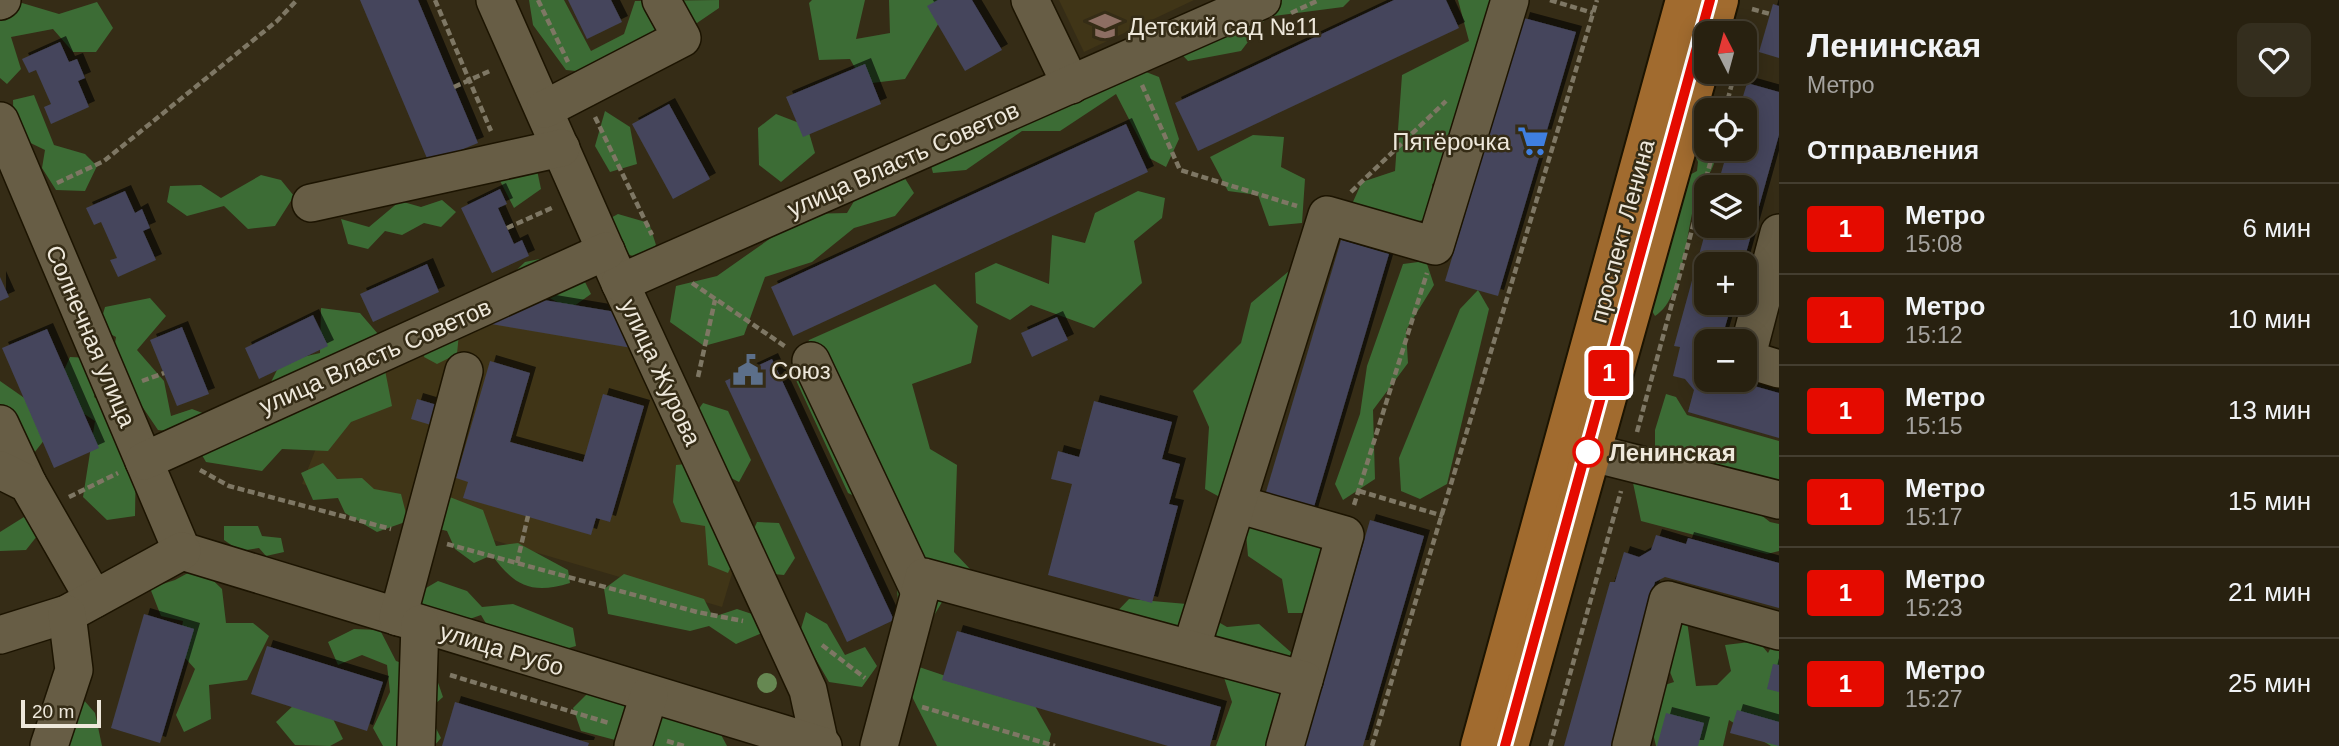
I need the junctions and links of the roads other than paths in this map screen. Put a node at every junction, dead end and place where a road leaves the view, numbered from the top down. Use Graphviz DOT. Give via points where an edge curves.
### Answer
graph roads {
  1 [pos="495,0"];
  2 [pos="661,0"];
  3 [pos="1030,0"];
  4 [pos="1262,0"];
  5 [pos="1510,0"];
  6 [pos="1685,0"];
  7 [pos="1736,5"];
  8 [pos="1721,21"];
  9 [pos="1695,84"];
  10 [pos="1071,85"];
  11 [pos="545,109"];
  12 [pos="0,121"];
  13 [pos="561,148"];
  14 [pos="18,184"];
  15 [pos="311,204"];
  16 [pos="1779,233"];
  17 [pos="613,267"];
  18 [pos="811,361"];
  19 [pos="1779,369"];
  20 [pos="464,371"];
  21 [pos="0,425"];
  22 [pos="1593,453"];
  23 [pos="154,456"];
  24 [pos="23,488"];
  25 [pos="1779,500"];
  26 [pos="1237,504"];
  27 [pos="181,551"];
  28 [pos="920,592"];
  29 [pos="81,606"];
  30 [pos="409,620"];
  31 [pos="1779,631"];
  32 [pos="0,635"];
  33 [pos="1191,649"];
  34 [pos="1304,680"];
  35 [pos="649,695"];
  36 [pos="635,739"];
  37 [pos="49,746"];
  38 [pos="416,746"];
  39 [pos="822,746"];
  40 [pos="880,746"];
  41 [pos="1285,746"];
  42 [pos="1480,746"];
  43 [pos="1509,746"];
  44 [pos="1631,746"];
  1 -- 11 [label="street, улица Журова"];
  2 -- 11 [label="street" via="682,38"];
  3 -- 10 [label="street"];
  4 -- 10 [label="street, улица Власть Советов"];
  5 -- 26 [label="street" via="1436,246 1327,215"];
  6 -- 42 [label="main road, проспект Ленина"];
  7 -- 8 [label="main road"];
  9 -- 22 [label="main road, проспект Ленина"];
  10 -- 17 [label="street, улица Власть Советов" via="665,263"];
  11 -- 13 [label="street, улица Журова"];
  12 -- 14 [label="street, Солнечная улица"];
  13 -- 15 [label="street"];
  13 -- 17 [label="street, улица Журова"];
  14 -- 23 [label="street, Солнечная улица"];
  16 -- 19 [label="street" via="1745,359"];
  17 -- 23 [label="street, улица Власть Советов"];
  17 -- 39 [label="street, улица Журова" via="808,690"];
  18 -- 28 [label="street"];
  20 -- 30 [label="street" via="419,536"];
  21 -- 24 [label="street"];
  22 -- 25 [label="street"];
  22 -- 43 [label="main road, проспект Ленина"];
  23 -- 27 [label="street, Солнечная улица"];
  24 -- 29 [label="street"];
  26 -- 33 [label="street"];
  26 -- 34 [label="street" via="1345,535"];
  27 -- 29 [label="street"];
  27 -- 30 [label="street, улица Рубо"];
  28 -- 33 [label="street" via="924,577"];
  28 -- 40 [label="street"];
  29 -- 32 [label="street"];
  29 -- 37 [label="street" via="74,670"];
  30 -- 35 [label="street, улица Рубо"];
  30 -- 38 [label="street" via="419,665"];
  31 -- 44 [label="street" via="1668,600"];
  33 -- 34 [label="street"];
  34 -- 41 [label="street"];
  35 -- 36 [label="street"];
  35 -- 39 [label="street, улица Рубо"];
}
